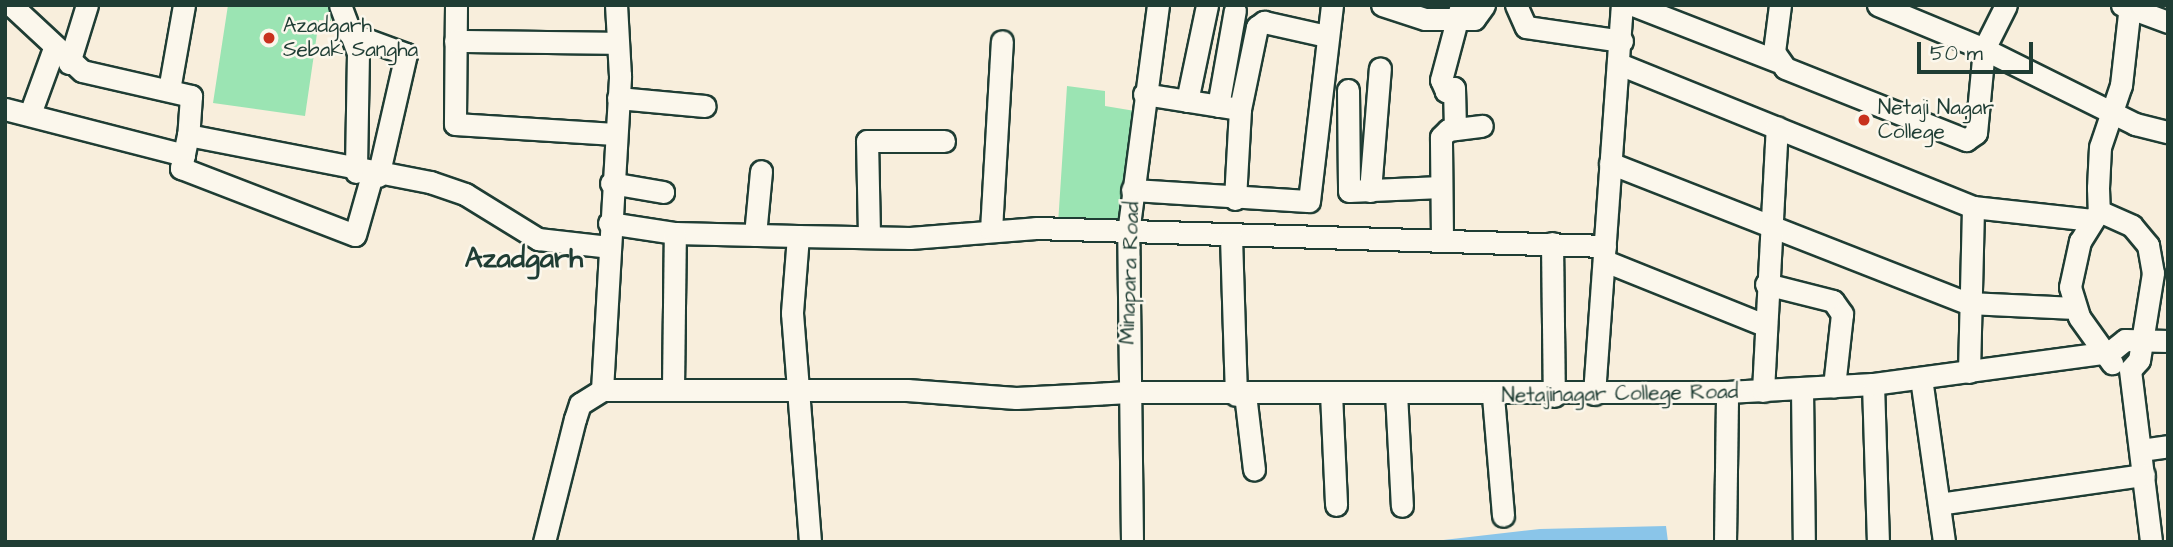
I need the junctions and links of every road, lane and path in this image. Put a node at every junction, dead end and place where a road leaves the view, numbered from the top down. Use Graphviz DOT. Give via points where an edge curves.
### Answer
graph roads {
  1 [pos="12,5"];
  2 [pos="87,5"];
  3 [pos="184,5"];
  4 [pos="340,5"];
  5 [pos="456,5"];
  6 [pos="616,5"];
  7 [pos="1158,5"];
  8 [pos="1207,5"];
  9 [pos="1212,5"];
  10 [pos="1332,5"];
  11 [pos="1382,5"];
  12 [pos="1484,5"];
  13 [pos="1516,5"];
  14 [pos="1622,5"];
  15 [pos="1633,5"];
  16 [pos="1780,5"];
  17 [pos="1878,5"];
  18 [pos="2006,5"];
  19 [pos="2127,6"];
  20 [pos="1235,10"];
  21 [pos="1460,12"];
  22 [pos="2168,22"];
  23 [pos="1259,23"];
  24 [pos="5,24"];
  25 [pos="349,33"];
  26 [pos="1326,36"];
  27 [pos="455,41"];
  28 [pos="1002,41"];
  29 [pos="1622,41"];
  30 [pos="618,43"];
  31 [pos="1984,49"];
  32 [pos="62,55"];
  33 [pos="1777,61"];
  34 [pos="1619,64"];
  35 [pos="1380,68"];
  36 [pos="169,90"];
  37 [pos="1348,90"];
  38 [pos="1144,94"];
  39 [pos="618,98"];
  40 [pos="1187,101"];
  41 [pos="705,106"];
  42 [pos="1218,106"];
  43 [pos="5,109"];
  44 [pos="1240,109"];
  45 [pos="2114,110"];
  46 [pos="30,114"];
  47 [pos="1482,126"];
  48 [pos="1776,127"];
  49 [pos="1455,129"];
  50 [pos="2168,132"];
  51 [pos="615,134"];
  52 [pos="944,141"];
  53 [pos="186,145"];
  54 [pos="1610,163"];
  55 [pos="761,171"];
  56 [pos="369,174"];
  57 [pos="611,183"];
  58 [pos="1441,187"];
  59 [pos="1132,190"];
  60 [pos="1370,191"];
  61 [pos="663,192"];
  62 [pos="1235,200"];
  63 [pos="1973,207"];
  64 [pos="2096,216"];
  65 [pos="609,223"];
  66 [pos="1769,225"];
  67 [pos="991,230"];
  68 [pos="675,233"];
  69 [pos="1129,233"];
  70 [pos="755,235"];
  71 [pos="869,235"];
  72 [pos="798,236"];
  73 [pos="1231,237"];
  74 [pos="1442,238"];
  75 [pos="1552,243"];
  76 [pos="609,247"];
  77 [pos="1605,253"];
  78 [pos="1766,285"];
  79 [pos="1968,303"];
  80 [pos="2075,308"];
  81 [pos="1765,325"];
  82 [pos="2168,341"];
  83 [pos="2140,345"];
  84 [pos="2109,352"];
  85 [pos="2130,370"];
  86 [pos="1969,372"];
  87 [pos="1921,378"];
  88 [pos="1873,384"];
  89 [pos="1834,387"];
  90 [pos="673,388"];
  91 [pos="800,388"];
  92 [pos="1802,389"];
  93 [pos="601,390"];
  94 [pos="1763,391"];
  95 [pos="1129,392"];
  96 [pos="1727,392"];
  97 [pos="1331,393"];
  98 [pos="1396,393"];
  99 [pos="1240,394"];
  100 [pos="1594,394"];
  101 [pos="1493,396"];
  102 [pos="1554,396"];
  103 [pos="2168,446"];
  104 [pos="2141,450"];
  105 [pos="1254,469"];
  106 [pos="2144,475"];
  107 [pos="1939,504"];
  108 [pos="1336,505"];
  109 [pos="1402,506"];
  110 [pos="1503,516"];
  111 [pos="2168,539"];
  112 [pos="544,542"];
  113 [pos="810,542"];
  114 [pos="1132,542"];
  115 [pos="1725,542"];
  116 [pos="1804,542"];
  117 [pos="1878,542"];
  118 [pos="1944,542"];
  119 [pos="2151,542"];
  1 -- 24 [label="street"];
  1 -- 32 [label="street"];
  2 -- 32 [label="street"];
  3 -- 36 [label="street"];
  4 -- 25 [label="street"];
  5 -- 27 [label="street"];
  6 -- 30 [label="street"];
  7 -- 38 [label="street, Minapara Road"];
  8 -- 40 [label="street"];
  9 -- 20 [label="street"];
  10 -- 26 [label="street"];
  11 -- 21 [label="street" via="1425,19"];
  12 -- 21 [label="street" via="1474,19"];
  13 -- 29 [label="street" via="1526,27"];
  14 -- 29 [label="street"];
  15 -- 33 [label="street"];
  16 -- 33 [label="street"];
  17 -- 31 [label="street"];
  18 -- 31 [label="street"];
  19 -- 22 [label="street"];
  19 -- 45 [label="street"];
  20 -- 23 [label="street"];
  20 -- 42 [label="street"];
  21 -- 49 [label="street" via="1441,80 1446,91 1454,88"];
  23 -- 26 [label="street"];
  23 -- 44 [label="street"];
  25 -- 56 [label="street" via="358,53"];
  25 -- 56 [label="street" via="406,54"];
  26 -- 62 [label="street" via="1312,197 1304,203"];
  27 -- 30 [label="street"];
  27 -- 51 [label="street" via="455,124"];
  28 -- 67 [label="street"];
  29 -- 34 [label="street"];
  30 -- 39 [label="street"];
  31 -- 33 [label="street" via="1976,133 1966,140"];
  31 -- 45 [label="street"];
  32 -- 36 [label="street" via="97,75"];
  32 -- 46 [label="street"];
  34 -- 48 [label="street"];
  34 -- 54 [label="street"];
  35 -- 60 [label="street"];
  36 -- 53 [label="street" via="191,96"];
  37 -- 60 [label="street" via="1345,184 1349,191"];
  38 -- 40 [label="street"];
  38 -- 59 [label="street, Minapara Road"];
  39 -- 41 [label="street"];
  39 -- 51 [label="street"];
  40 -- 42 [label="street"];
  42 -- 44 [label="street"];
  43 -- 46 [label="street"];
  44 -- 62 [label="street"];
  45 -- 50 [label="street" via="2135,124"];
  45 -- 64 [label="street" via="2100,147"];
  46 -- 53 [label="street"];
  47 -- 49 [label="street"];
  48 -- 63 [label="street"];
  48 -- 66 [label="street"];
  49 -- 58 [label="street" via="1441,137"];
  51 -- 57 [label="street"];
  52 -- 71 [label="street" via="867,141"];
  53 -- 56 [label="street"];
  53 -- 56 [label="street" via="185,171 355,235"];
  54 -- 66 [label="street"];
  54 -- 77 [label="street"];
  55 -- 70 [label="street"];
  56 -- 76 [label="street" via="465,194 538,239"];
  57 -- 61 [label="street"];
  57 -- 65 [label="street"];
  58 -- 60 [label="street"];
  58 -- 74 [label="street"];
  59 -- 62 [label="street"];
  59 -- 69 [label="street, Minapara Road"];
  63 -- 64 [label="street"];
  63 -- 79 [label="street"];
  64 -- 80 [label="street" via="2071,265"];
  64 -- 83 [label="street" via="2132,226 2148,245 2151,302"];
  65 -- 68 [label="street"];
  65 -- 76 [label="street"];
  66 -- 78 [label="street"];
  66 -- 79 [label="street"];
  67 -- 69 [label="street"];
  67 -- 71 [label="street"];
  68 -- 70 [label="street"];
  68 -- 90 [label="street"];
  69 -- 73 [label="street"];
  69 -- 95 [label="street, Minapara Road"];
  70 -- 72 [label="street"];
  71 -- 72 [label="street"];
  72 -- 91 [label="street" via="792,313"];
  73 -- 74 [label="street"];
  73 -- 99 [label="street"];
  74 -- 75 [label="street"];
  75 -- 77 [label="street"];
  75 -- 102 [label="street"];
  76 -- 93 [label="street"];
  77 -- 81 [label="street"];
  77 -- 100 [label="street"];
  78 -- 81 [label="street"];
  78 -- 89 [label="street" via="1833,301 1843,314"];
  79 -- 80 [label="street"];
  79 -- 86 [label="street"];
  80 -- 84 [label="street"];
  81 -- 94 [label="street"];
  82 -- 83 [label="street"];
  83 -- 84 [label="street" via="2124,340"];
  83 -- 85 [label="street" via="2139,360"];
  84 -- 85 [label="street" via="2113,365"];
  84 -- 86 [label="street, Netajinagar College Road"];
  85 -- 104 [label="street"];
  86 -- 87 [label="street, Netajinagar College Road"];
  87 -- 88 [label="street, Netajinagar College Road"];
  87 -- 107 [label="street"];
  88 -- 89 [label="street, Netajinagar College Road"];
  88 -- 117 [label="street"];
  89 -- 92 [label="street, Netajinagar College Road"];
  90 -- 91 [label="street, Netajinagar College Road"];
  90 -- 93 [label="street, Netajinagar College Road"];
  91 -- 95 [label="street, Netajinagar College Road" via="1016,398"];
  91 -- 113 [label="street"];
  92 -- 94 [label="street, Netajinagar College Road"];
  92 -- 116 [label="street"];
  93 -- 112 [label="street" via="580,404"];
  94 -- 96 [label="street, Netajinagar College Road"];
  95 -- 99 [label="street, Netajinagar College Road"];
  95 -- 114 [label="street, Minapara Road"];
  96 -- 100 [label="street, Netajinagar College Road"];
  96 -- 115 [label="street"];
  97 -- 98 [label="street, Netajinagar College Road"];
  97 -- 99 [label="street, Netajinagar College Road"];
  97 -- 108 [label="street"];
  98 -- 101 [label="street, Netajinagar College Road"];
  98 -- 109 [label="street"];
  99 -- 105 [label="street"];
  100 -- 102 [label="street, Netajinagar College Road"];
  101 -- 102 [label="street, Netajinagar College Road"];
  101 -- 110 [label="street"];
  103 -- 104 [label="street"];
  104 -- 106 [label="street"];
  106 -- 107 [label="street"];
  106 -- 119 [label="street"];
  107 -- 118 [label="street"];
  111 -- 119 [label="street"];
}
